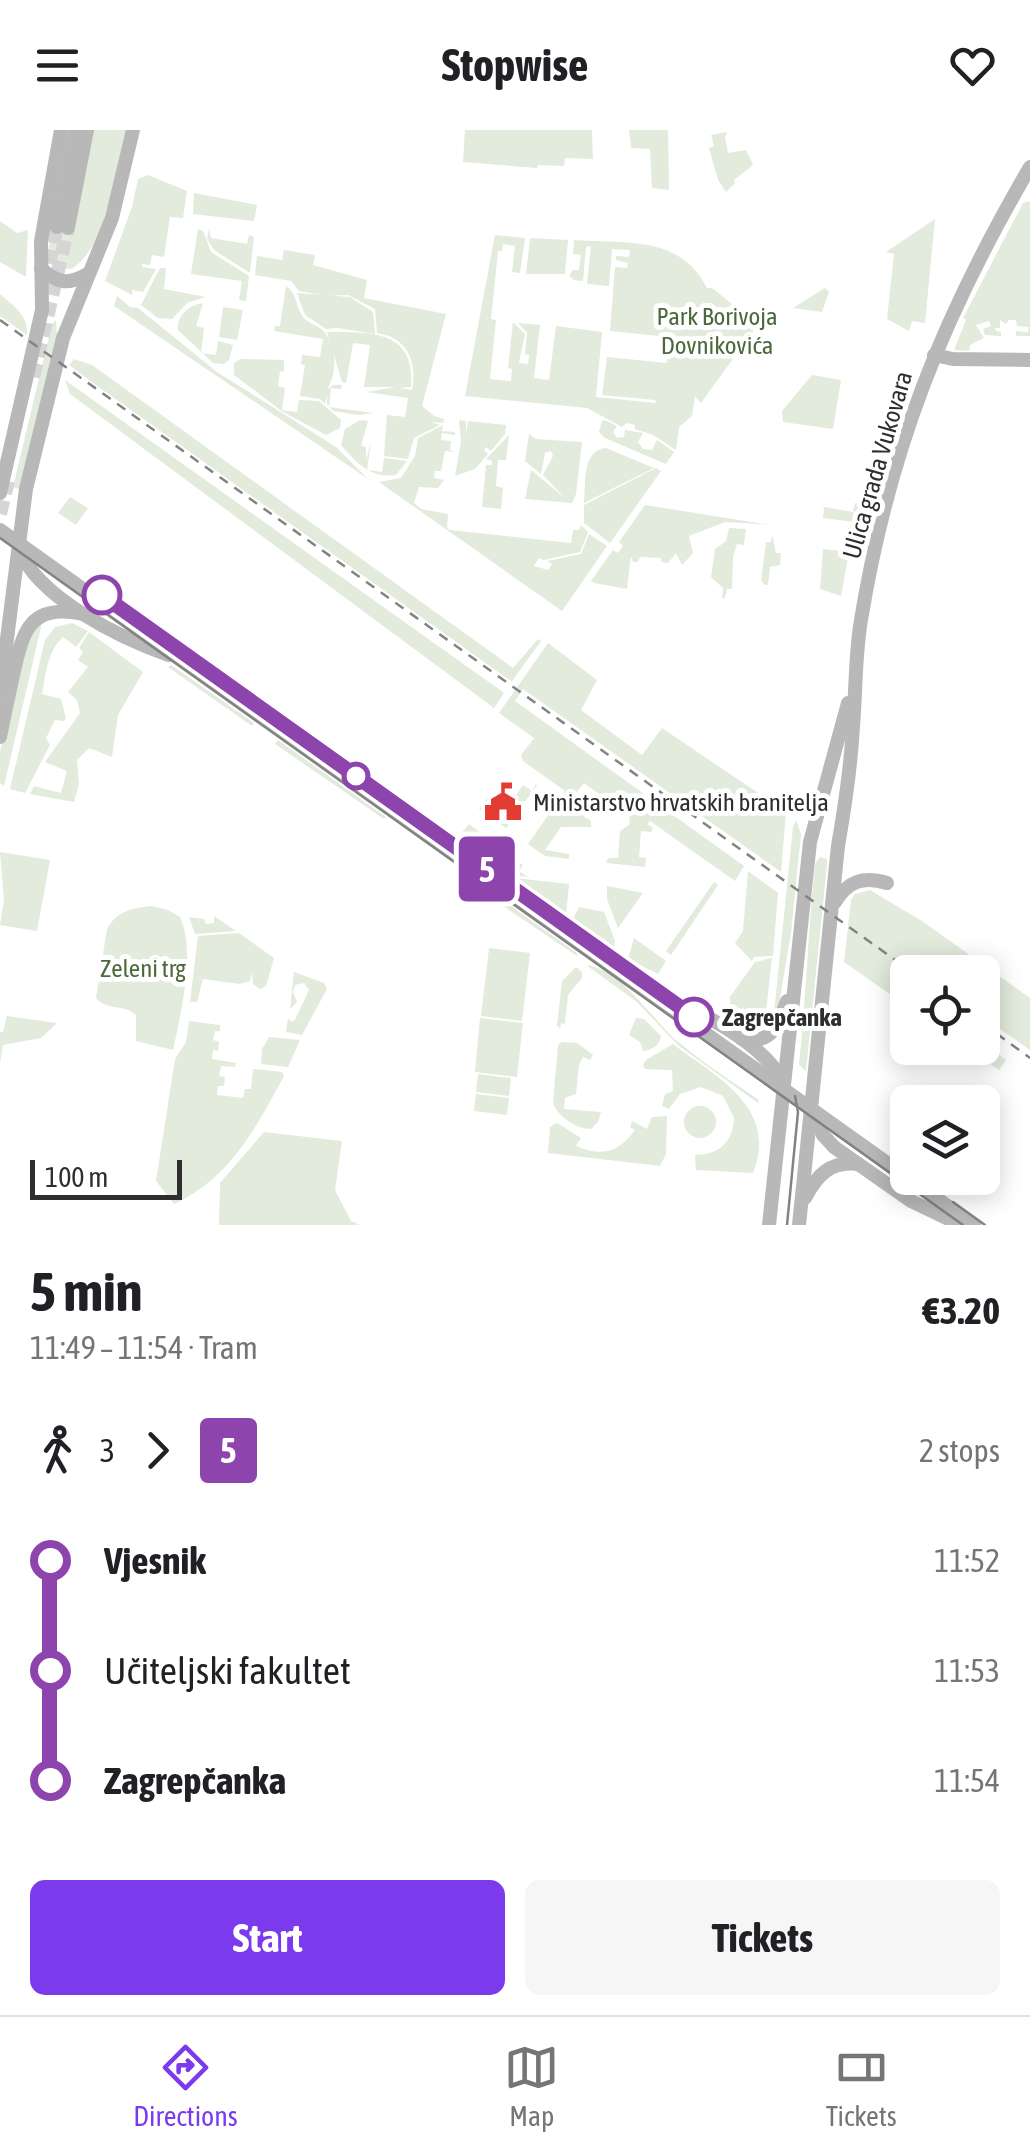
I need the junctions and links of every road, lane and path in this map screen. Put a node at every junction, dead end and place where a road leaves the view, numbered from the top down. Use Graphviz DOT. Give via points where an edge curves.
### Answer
graph roads {
  1 [pos="61,130"];
  2 [pos="74,130"];
  3 [pos="86,130"];
  4 [pos="132,130"];
  5 [pos="1030,168"];
  6 [pos="41,270"];
  7 [pos="88,274"];
  8 [pos="934,354"];
  9 [pos="1030,360"];
  10 [pos="0,493"];
  11 [pos="0,530"];
  12 [pos="17,542"];
  13 [pos="86,614"];
  14 [pos="180,658"];
  15 [pos="854,679"];
  16 [pos="0,694"];
  17 [pos="0,736"];
  18 [pos="887,883"];
  19 [pos="832,907"];
  20 [pos="794,987"];
  21 [pos="648,993"];
  22 [pos="738,1038"];
  23 [pos="784,1089"];
  24 [pos="811,1109"];
  25 [pos="860,1165"];
  26 [pos="801,1208"];
  27 [pos="770,1225"];
  28 [pos="799,1225"];
  29 [pos="961,1225"];
  30 [pos="974,1225"];
  1 -- 6 [label="main road"];
  2 -- 3 [label="main road" via="63,227"];
  4 -- 7 [label="main road" via="112,218"];
  5 -- 8 [label="main road, Ulica grada Vukovara"];
  6 -- 7 [label="main road" via="65,283"];
  6 -- 10 [label="main road" via="40,320"];
  7 -- 12 [label="main road" via="59,351"];
  8 -- 9 [label="main road"];
  8 -- 15 [label="main road, Ulica grada Vukovara" via="885,504"];
  11 -- 12 [label="main road"];
  12 -- 13 [label="main road" via="34,575"];
  12 -- 14 [label="main road"];
  12 -- 16 [label="main road"];
  13 -- 14 [label="main road" via="119,636"];
  13 -- 17 [label="main road" via="52,612 27,628"];
  14 -- 21 [label="main road"];
  15 -- 19 [label="main road, Ulica grada Vukovara"];
  15 -- 20 [label="main road, Ulica grada Vukovara" via="812,826"];
  18 -- 19 [label="main road" via="852,882"];
  19 -- 24 [label="main road, Ulica grada Vukovara"];
  20 -- 22 [label="main road" via="771,1035"];
  20 -- 23 [label="main road, Ulica grada Vukovara"];
  21 -- 22 [label="main road" via="696,1008"];
  21 -- 23 [label="main road"];
  22 -- 23 [label="main road" via="776,1067"];
  23 -- 24 [label="main road"];
  23 -- 27 [label="main road, Ulica grada Vukovara"];
  24 -- 25 [label="main road" via="827,1141"];
  24 -- 26 [label="main road, Ulica grada Vukovara"];
  24 -- 30 [label="main road"];
  25 -- 26 [label="main road" via="829,1168"];
  25 -- 29 [label="main road"];
  26 -- 28 [label="main road, Ulica grada Vukovara"];
}
